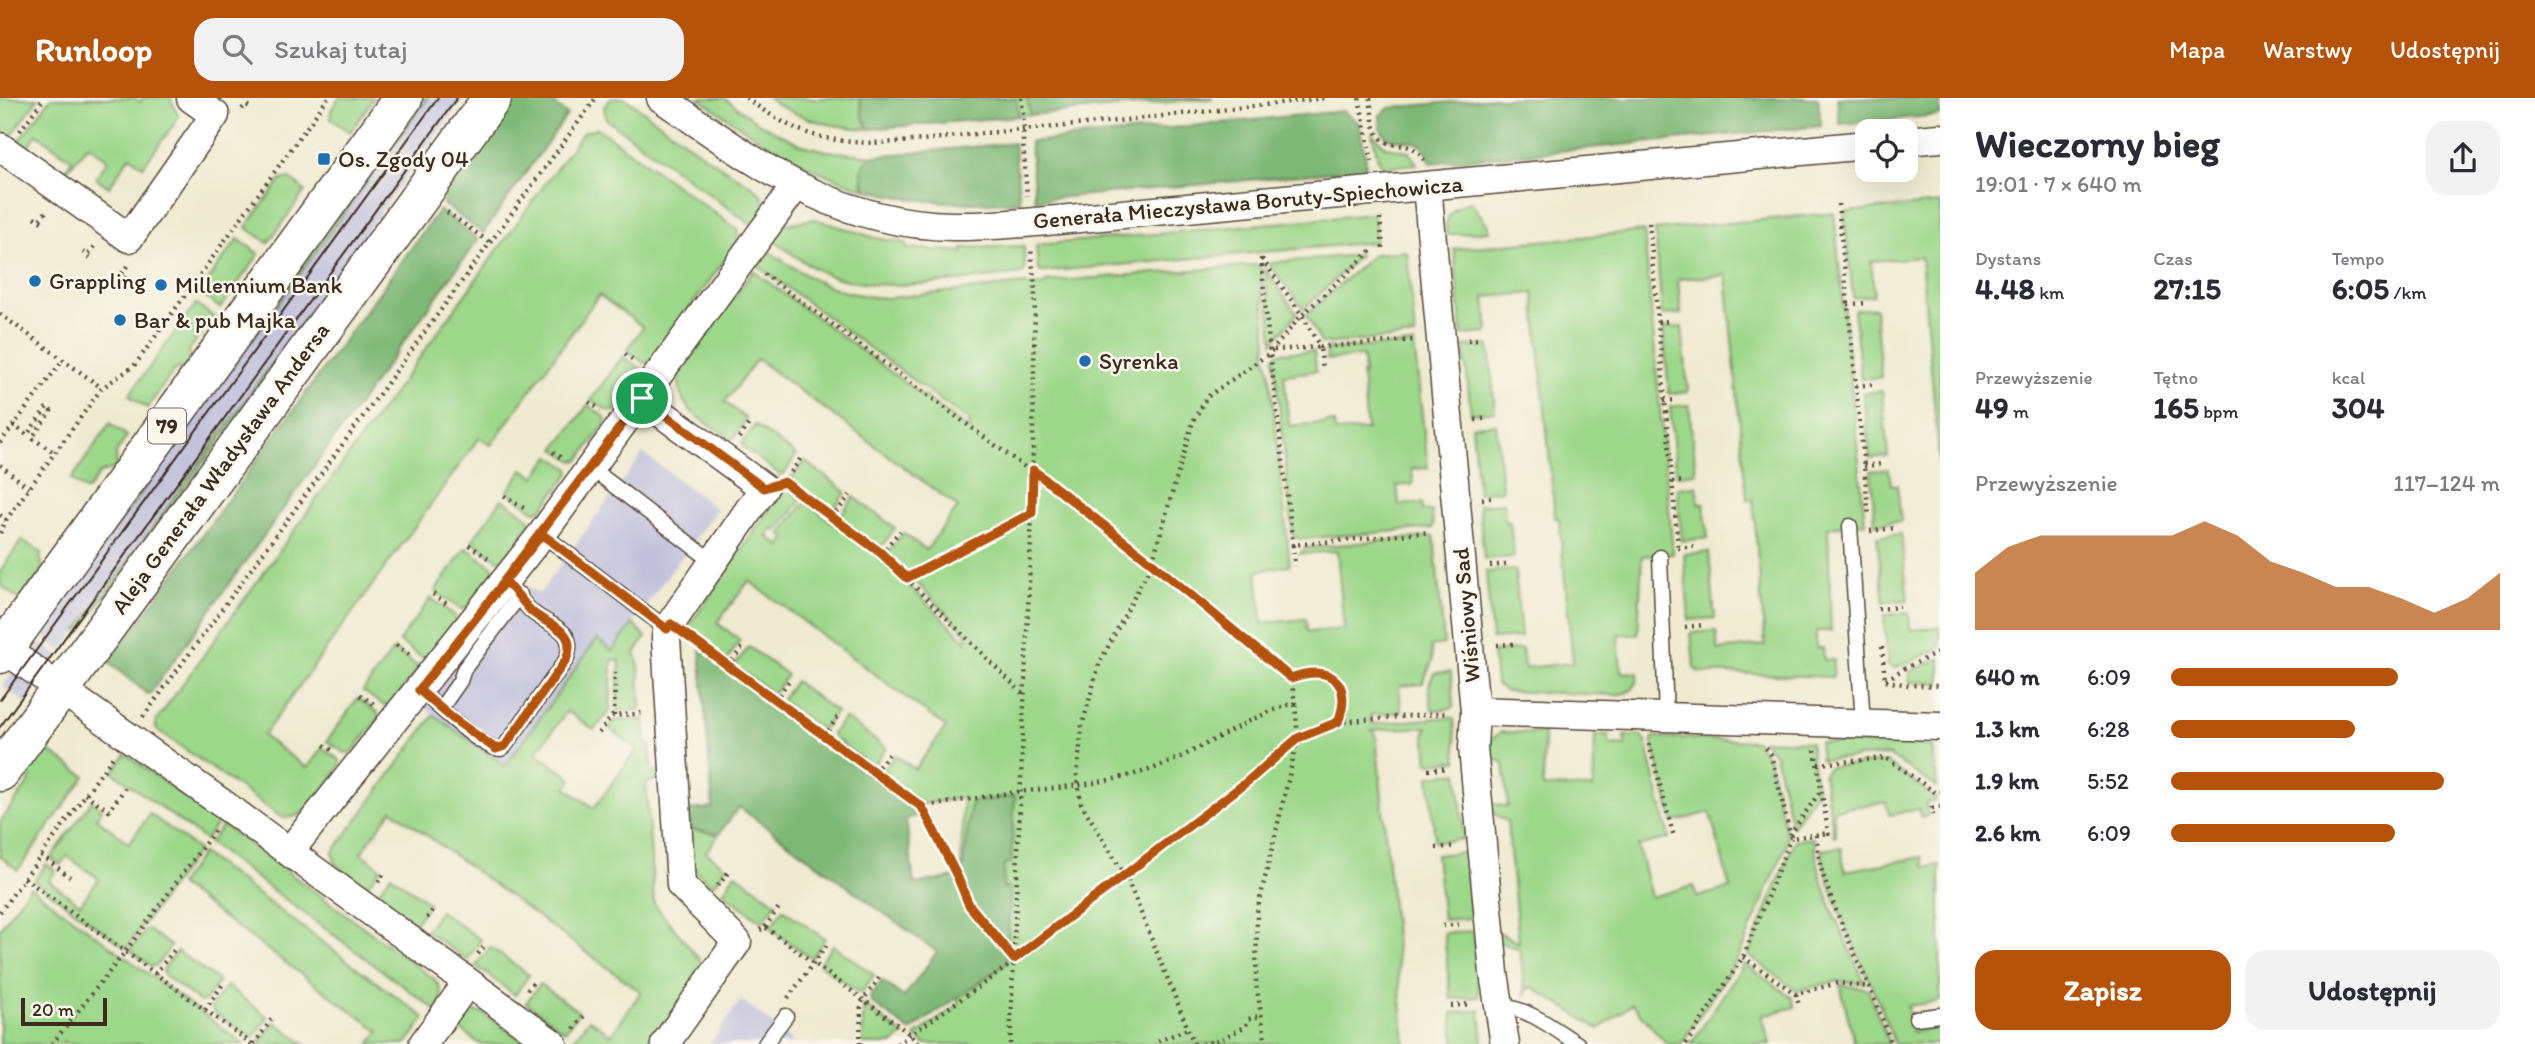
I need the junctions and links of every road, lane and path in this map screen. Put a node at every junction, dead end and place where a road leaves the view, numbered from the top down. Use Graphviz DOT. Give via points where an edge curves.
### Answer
graph roads {
  1 [pos="44,98"];
  2 [pos="191,98"];
  3 [pos="328,98"];
  4 [pos="403,98"];
  5 [pos="492,98"];
  6 [pos="596,98"];
  7 [pos="661,98"];
  8 [pos="746,98"];
  9 [pos="1021,98"];
  10 [pos="1324,98"];
  11 [pos="1359,98"];
  12 [pos="1370,98"];
  13 [pos="1024,130"];
  14 [pos="1940,138"];
  15 [pos="10,139"];
  16 [pos="1918,140"];
  17 [pos="1855,146"];
  18 [pos="1374,170"];
  19 [pos="1426,176"];
  20 [pos="795,187"];
  21 [pos="1028,204"];
  22 [pos="1838,204"];
  23 [pos="441,207"];
  24 [pos="1379,210"];
  25 [pos="34,217"];
  26 [pos="1649,223"];
  27 [pos="45,224"];
  28 [pos="489,242"];
  29 [pos="1030,243"];
  30 [pos="1383,248"];
  31 [pos="1373,249"];
  32 [pos="87,253"];
  33 [pos="93,260"];
  34 [pos="125,269"];
  35 [pos="762,274"];
  36 [pos="128,281"];
  37 [pos="1867,303"];
  38 [pos="1848,304"];
  39 [pos="0,314"];
  40 [pos="1302,315"];
  41 [pos="1671,321"];
  42 [pos="1658,322"];
  43 [pos="1420,340"];
  44 [pos="1320,347"];
  45 [pos="1271,352"];
  46 [pos="63,360"];
  47 [pos="1324,370"];
  48 [pos="1874,384"];
  49 [pos="1856,386"];
  50 [pos="102,388"];
  51 [pos="642,398"];
  52 [pos="1678,400"];
  53 [pos="1664,401"];
  54 [pos="13,425"];
  55 [pos="0,443"];
  56 [pos="55,453"];
  57 [pos="801,458"];
  58 [pos="1881,464"];
  59 [pos="0,465"];
  60 [pos="1864,466"];
  61 [pos="590,468"];
  62 [pos="1033,470"];
  63 [pos="1686,481"];
  64 [pos="1672,482"];
  65 [pos="29,488"];
  66 [pos="850,495"];
  67 [pos="504,496"];
  68 [pos="1032,513"];
  69 [pos="0,515"];
  70 [pos="832,518"];
  71 [pos="6,520"];
  72 [pos="535,522"];
  73 [pos="1850,526"];
  74 [pos="1894,528"];
  75 [pos="900,531"];
  76 [pos="1439,531"];
  77 [pos="1870,531"];
  78 [pos="0,533"];
  79 [pos="1872,544"];
  80 [pos="1293,545"];
  81 [pos="1697,546"];
  82 [pos="1678,548"];
  83 [pos="881,553"];
  84 [pos="1660,557"];
  85 [pos="1679,561"];
  86 [pos="713,562"];
  87 [pos="1152,563"];
  88 [pos="1507,564"];
  89 [pos="1295,566"];
  90 [pos="1480,566"];
  91 [pos="907,578"];
  92 [pos="512,588"];
  93 [pos="1877,596"];
  94 [pos="1900,607"];
  95 [pos="1878,609"];
  96 [pos="1684,614"];
  97 [pos="1879,621"];
  98 [pos="1705,625"];
  99 [pos="669,626"];
  100 [pos="1685,627"];
  101 [pos="1686,639"];
  102 [pos="745,644"];
  103 [pos="1514,644"];
  104 [pos="1488,645"];
  105 [pos="1882,645"];
  106 [pos="1,649"];
  107 [pos="1940,652"];
  108 [pos="728,666"];
  109 [pos="615,673"];
  110 [pos="791,678"];
  111 [pos="1291,678"];
  112 [pos="1883,681"];
  113 [pos="1940,686"];
  114 [pos="61,690"];
  115 [pos="419,690"];
  116 [pos="1025,696"];
  117 [pos="775,700"];
  118 [pos="1295,703"];
  119 [pos="441,708"];
  120 [pos="651,712"];
  121 [pos="1464,712"];
  122 [pos="841,714"];
  123 [pos="614,716"];
  124 [pos="1760,720"];
  125 [pos="1338,722"];
  126 [pos="138,723"];
  127 [pos="1863,724"];
  128 [pos="1656,725"];
  129 [pos="1940,726"];
  130 [pos="599,733"];
  131 [pos="824,736"];
  132 [pos="1298,738"];
  133 [pos="1814,739"];
  134 [pos="891,752"];
  135 [pos="114,755"];
  136 [pos="1818,765"];
  137 [pos="0,772"];
  138 [pos="874,772"];
  139 [pos="1077,787"];
  140 [pos="125,788"];
  141 [pos="1822,790"];
  142 [pos="1020,792"];
  143 [pos="1940,792"];
  144 [pos="85,794"];
  145 [pos="922,807"];
  146 [pos="1940,807"];
  147 [pos="1933,816"];
  148 [pos="1816,835"];
  149 [pos="1674,837"];
  150 [pos="1790,837"];
  151 [pos="204,846"];
  152 [pos="289,852"];
  153 [pos="41,855"];
  154 [pos="730,870"];
  155 [pos="1124,875"];
  156 [pos="70,877"];
  157 [pos="24,878"];
  158 [pos="715,891"];
  159 [pos="780,906"];
  160 [pos="0,912"];
  161 [pos="765,928"];
  162 [pos="737,942"];
  163 [pos="829,942"];
  164 [pos="175,949"];
  165 [pos="125,953"];
  166 [pos="1743,957"];
  167 [pos="1014,959"];
  168 [pos="814,964"];
  169 [pos="155,974"];
  170 [pos="879,978"];
  171 [pos="468,982"];
  172 [pos="223,984"];
  173 [pos="1871,987"];
  174 [pos="1796,994"];
  175 [pos="789,996"];
  176 [pos="863,999"];
  177 [pos="1486,1005"];
  178 [pos="1451,1006"];
  179 [pos="1799,1006"];
  180 [pos="205,1010"];
  181 [pos="1940,1014"];
  182 [pos="786,1016"];
  183 [pos="1260,1016"];
  184 [pos="1916,1018"];
  185 [pos="272,1019"];
  186 [pos="1188,1029"];
  187 [pos="910,1035"];
  188 [pos="1158,1041"];
  189 [pos="52,1044"];
  190 [pos="253,1044"];
  191 [pos="424,1044"];
  192 [pos="552,1044"];
  193 [pos="665,1044"];
  194 [pos="765,1044"];
  195 [pos="860,1044"];
  196 [pos="897,1044"];
  197 [pos="918,1044"];
  198 [pos="1010,1044"];
  199 [pos="1194,1044"];
  200 [pos="1202,1044"];
  201 [pos="1266,1044"];
  202 [pos="1505,1044"];
  203 [pos="1578,1044"];
  204 [pos="1686,1044"];
  205 [pos="1891,1044"];
  1 -- 15 [label="path"];
  2 -- 15 [label="street" via="215,115 129,238"];
  3 -- 50 [label="path" via="134,366"];
  4 -- 106 [label="main road, 79"];
  5 -- 114 [label="main road, Aleja Generała Władysława Andersa"];
  6 -- 28 [label="path"];
  7 -- 20 [label="street, Generała Mieczysława Boruty-Spiechowicza"];
  8 -- 13 [label="path" via="805,133 845,141 891,142"];
  9 -- 13 [label="path"];
  10 -- 13 [label="path"];
  11 -- 18 [label="path"];
  12 -- 19 [label="path" via="1381,139 1415,149 1422,156"];
  13 -- 21 [label="path"];
  14 -- 16 [label="street"];
  17 -- 19 [label="street, Generała Mieczysława Boruty-Spiechowicza"];
  19 -- 20 [label="street, Generała Mieczysława Boruty-Spiechowicza" via="1048,221 951,226 854,211"];
  19 -- 121 [label="street, Wiśniowy Sad"];
  20 -- 51 [label="street"];
  22 -- 38 [label="path"];
  23 -- 28 [label="path"];
  24 -- 30 [label="path"];
  25 -- 27 [label="path"];
  26 -- 42 [label="path"];
  28 -- 126 [label="path"];
  29 -- 62 [label="path" via="1035,290"];
  31 -- 40 [label="path"];
  32 -- 33 [label="path"];
  34 -- 36 [label="path" via="121,275"];
  35 -- 62 [label="path"];
  37 -- 38 [label="path"];
  38 -- 49 [label="path"];
  39 -- 46 [label="path"];
  40 -- 44 [label="path"];
  40 -- 45 [label="path"];
  40 -- 45 [label="path" via="1261,258"];
  41 -- 42 [label="path"];
  42 -- 53 [label="path"];
  43 -- 44 [label="path"];
  44 -- 45 [label="path"];
  44 -- 47 [label="path"];
  45 -- 80 [label="path"];
  45 -- 87 [label="path" via="1216,390 1197,412"];
  46 -- 50 [label="path"];
  46 -- 54 [label="path"];
  48 -- 49 [label="path"];
  49 -- 60 [label="path"];
  50 -- 56 [label="path"];
  51 -- 61 [label="street"];
  51 -- 86 [label="street" via="764,488"];
  52 -- 53 [label="path"];
  53 -- 64 [label="path"];
  54 -- 55 [label="path"];
  54 -- 56 [label="path" via="27,435 47,407 51,411 32,438"];
  56 -- 65 [label="path"];
  57 -- 70 [label="path" via="784,482"];
  58 -- 60 [label="path"];
  59 -- 65 [label="path"];
  60 -- 77 [label="path"];
  61 -- 72 [label="street"];
  61 -- 86 [label="lane"];
  62 -- 68 [label="path"];
  62 -- 87 [label="path"];
  63 -- 64 [label="path"];
  64 -- 82 [label="path"];
  65 -- 71 [label="path"];
  66 -- 70 [label="path"];
  67 -- 72 [label="path"];
  68 -- 91 [label="path"];
  68 -- 116 [label="path"];
  69 -- 71 [label="path"];
  70 -- 83 [label="path"];
  71 -- 78 [label="path"];
  72 -- 92 [label="street"];
  72 -- 99 [label="lane"];
  73 -- 127 [label="lane"];
  74 -- 77 [label="path"];
  75 -- 83 [label="path"];
  76 -- 80 [label="path"];
  77 -- 79 [label="path"];
  80 -- 89 [label="path"];
  81 -- 82 [label="path"];
  82 -- 85 [label="path"];
  83 -- 91 [label="path"];
  84 -- 128 [label="lane"];
  86 -- 99 [label="street"];
  87 -- 111 [label="path"];
  87 -- 139 [label="path" via="1099,664 1082,726"];
  88 -- 90 [label="path"];
  91 -- 116 [label="path"];
  92 -- 115 [label="street"];
  92 -- 119 [label="lane"];
  92 -- 119 [label="lane" via="531,611 563,632 569,642 566,660 501,749 491,747"];
  93 -- 95 [label="path"];
  94 -- 95 [label="path"];
  95 -- 97 [label="path"];
  96 -- 100 [label="path"];
  98 -- 100 [label="path"];
  99 -- 108 [label="path"];
  99 -- 162 [label="street" via="666,648 681,885"];
  100 -- 101 [label="path"];
  102 -- 108 [label="path"];
  103 -- 104 [label="path"];
  105 -- 112 [label="path"];
  106 -- 114 [label="street"];
  107 -- 112 [label="path"];
  108 -- 117 [label="path"];
  109 -- 123 [label="path"];
  110 -- 117 [label="path"];
  111 -- 118 [label="path"];
  111 -- 125 [label="path" via="1319,673 1337,681 1344,694"];
  112 -- 113 [label="path"];
  114 -- 137 [label="main road, Aleja Generała Władysława Andersa"];
  114 -- 152 [label="street"];
  115 -- 119 [label="lane"];
  115 -- 152 [label="street"];
  116 -- 142 [label="path"];
  117 -- 131 [label="path"];
  118 -- 132 [label="path"];
  118 -- 139 [label="path" via="1273,709 1152,769"];
  120 -- 123 [label="path"];
  121 -- 125 [label="path"];
  121 -- 128 [label="street"];
  121 -- 177 [label="street, Wiśniowy Sad" via="1473,748 1494,973"];
  122 -- 131 [label="path"];
  123 -- 130 [label="path"];
  124 -- 127 [label="street"];
  124 -- 128 [label="street"];
  124 -- 150 [label="path" via="1759,740 1771,754"];
  125 -- 132 [label="path"];
  127 -- 129 [label="street"];
  128 -- 149 [label="path"];
  131 -- 138 [label="path"];
  132 -- 155 [label="path"];
  132 -- 183 [label="path" via="1257,912 1255,968"];
  133 -- 136 [label="path"];
  134 -- 138 [label="path"];
  135 -- 144 [label="path"];
  136 -- 141 [label="path"];
  136 -- 143 [label="path" via="1886,758"];
  138 -- 145 [label="path"];
  139 -- 142 [label="path"];
  139 -- 155 [label="path" via="1081,803"];
  140 -- 144 [label="path" via="109,811"];
  141 -- 148 [label="path" via="1828,835"];
  141 -- 150 [label="path"];
  142 -- 145 [label="path"];
  142 -- 167 [label="path"];
  144 -- 153 [label="path"];
  145 -- 167 [label="path" via="969,905"];
  146 -- 147 [label="path" via="1933,808"];
  148 -- 150 [label="path"];
  148 -- 173 [label="path" via="1822,874"];
  150 -- 166 [label="path"];
  151 -- 165 [label="path"];
  152 -- 171 [label="street"];
  153 -- 156 [label="path"];
  153 -- 157 [label="path"];
  154 -- 158 [label="path"];
  155 -- 167 [label="path"];
  155 -- 186 [label="path"];
  157 -- 160 [label="path"];
  157 -- 165 [label="path"];
  159 -- 161 [label="path"];
  161 -- 162 [label="path"];
  161 -- 168 [label="path"];
  162 -- 193 [label="street"];
  163 -- 168 [label="path"];
  164 -- 169 [label="path"];
  165 -- 169 [label="path"];
  165 -- 189 [label="path"];
  166 -- 174 [label="path"];
  166 -- 204 [label="path"];
  167 -- 187 [label="path"];
  167 -- 198 [label="path"];
  168 -- 175 [label="path"];
  168 -- 176 [label="path"];
  169 -- 180 [label="path"];
  170 -- 176 [label="path"];
  171 -- 191 [label="street"];
  171 -- 192 [label="street"];
  172 -- 180 [label="path"];
  173 -- 174 [label="path" via="1838,983"];
  173 -- 205 [label="path"];
  174 -- 179 [label="path"];
  176 -- 187 [label="path"];
  176 -- 195 [label="path"];
  177 -- 178 [label="path"];
  177 -- 202 [label="street, Wiśniowy Sad"];
  177 -- 203 [label="lane" via="1524,1012"];
  180 -- 190 [label="path"];
  181 -- 184 [label="lane"];
  182 -- 194 [label="lane"];
  183 -- 200 [label="path" via="1248,1019 1246,1027 1220,1040"];
  183 -- 201 [label="path"];
  185 -- 190 [label="path"];
  186 -- 188 [label="path"];
  186 -- 199 [label="path"];
  187 -- 196 [label="path"];
  187 -- 197 [label="path"];
}
